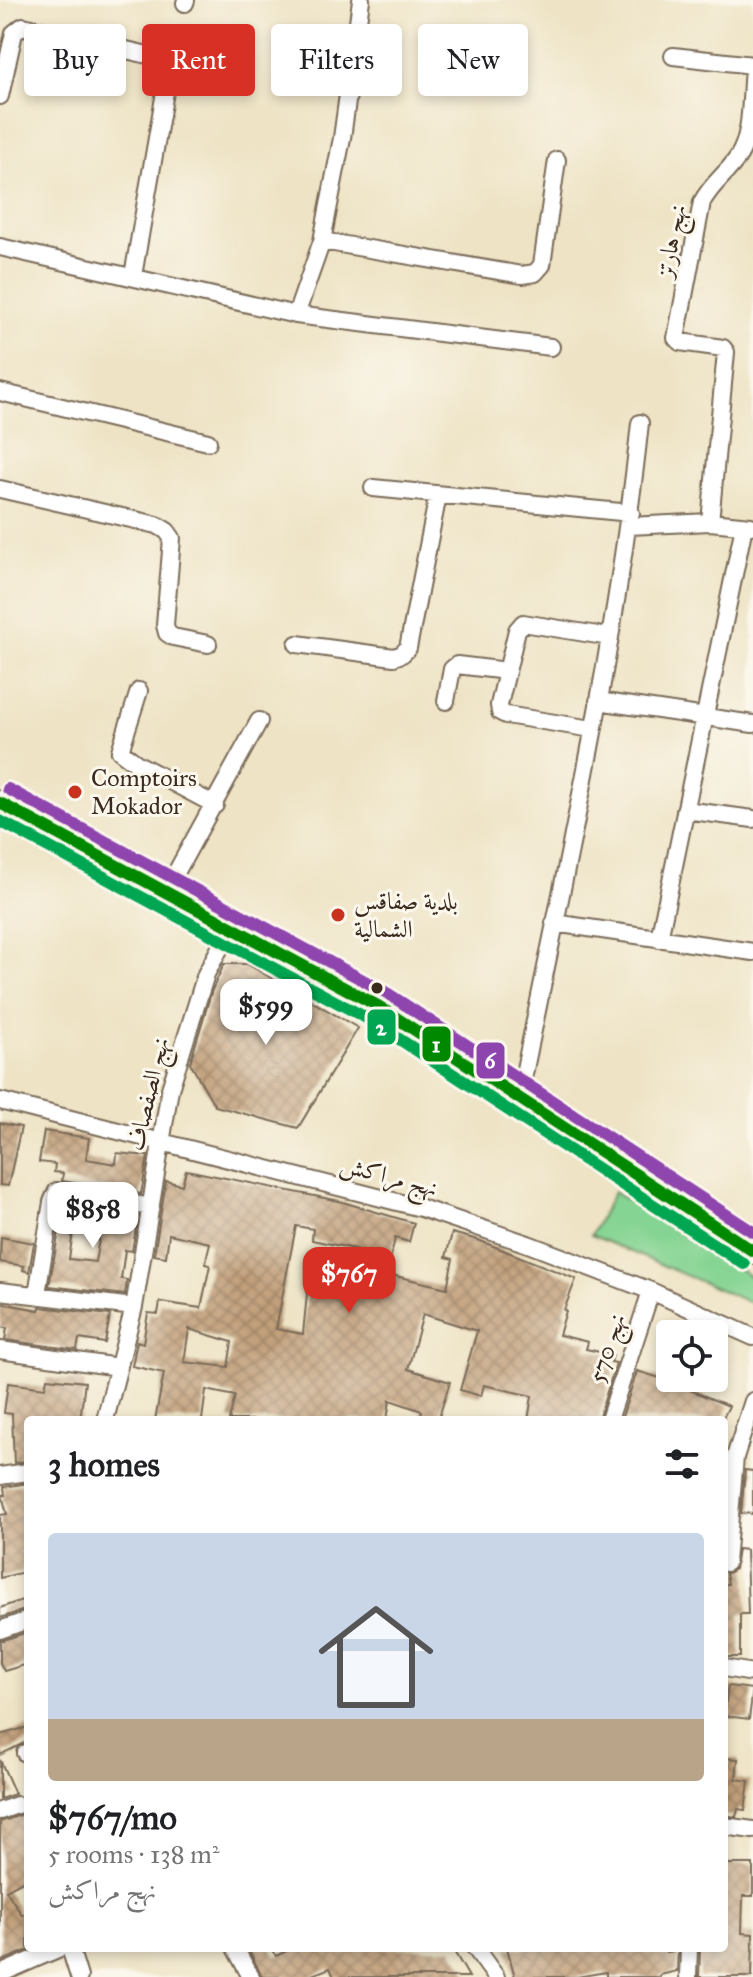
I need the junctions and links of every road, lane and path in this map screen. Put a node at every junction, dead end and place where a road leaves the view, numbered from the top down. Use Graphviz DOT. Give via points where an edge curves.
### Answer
graph roads {
  1 [pos="361,0"];
  2 [pos="673,56"];
  3 [pos="753,67"];
  4 [pos="0,96"];
  5 [pos="557,160"];
  6 [pos="322,241"];
  7 [pos="0,247"];
  8 [pos="133,276"];
  9 [pos="296,315"];
  10 [pos="551,347"];
  11 [pos="0,392"];
  12 [pos="640,423"];
  13 [pos="208,442"];
  14 [pos="373,488"];
  15 [pos="0,489"];
  16 [pos="438,495"];
  17 [pos="630,519"];
  18 [pos="710,522"];
  19 [pos="748,526"];
  20 [pos="610,637"];
  21 [pos="208,644"];
  22 [pos="297,644"];
  23 [pos="507,671"];
  24 [pos="139,691"];
  25 [pos="446,701"];
  26 [pos="598,701"];
  27 [pos="704,718"];
  28 [pos="259,721"];
  29 [pos="753,724"];
  30 [pos="592,729"];
  31 [pos="0,803"];
  32 [pos="215,805"];
  33 [pos="685,810"];
  34 [pos="753,819"];
  35 [pos="166,891"];
  36 [pos="554,923"];
  37 [pos="231,927"];
  38 [pos="659,939"];
  39 [pos="753,952"];
  40 [pos="519,1099"];
  41 [pos="0,1101"];
  42 [pos="159,1141"];
  43 [pos="151,1207"];
  44 [pos="753,1251"];
  45 [pos="0,1291"];
  46 [pos="651,1291"];
  47 [pos="37,1294"];
  48 [pos="134,1307"];
  49 [pos="753,1337"];
  50 [pos="0,1350"];
  51 [pos="118,1367"];
  52 [pos="753,1401"];
  53 [pos="106,1416"];
  54 [pos="610,1416"];
  55 [pos="24,1473"];
  56 [pos="0,1476"];
  57 [pos="728,1539"];
  58 [pos="24,1621"];
  59 [pos="0,1630"];
  60 [pos="728,1669"];
  61 [pos="753,1673"];
  62 [pos="17,1805"];
  63 [pos="0,1811"];
  64 [pos="728,1827"];
  65 [pos="753,1830"];
  66 [pos="51,1952"];
  67 [pos="71,1952"];
  68 [pos="237,1952"];
  69 [pos="478,1952"];
  70 [pos="689,1952"];
  71 [pos="0,1974"];
  72 [pos="79,1977"];
  73 [pos="251,1977"];
  74 [pos="496,1977"];
  75 [pos="688,1977"];
  1 -- 6 [label="street"];
  2 -- 3 [label="street"];
  3 -- 18 [label="street, نهج هارتز" via="745,143 702,202 678,340 726,352"];
  4 -- 8 [label="street" via="14,33 23,26 170,63"];
  5 -- 6 [label="street" via="542,265 535,273"];
  6 -- 9 [label="street"];
  7 -- 8 [label="street"];
  8 -- 9 [label="street"];
  9 -- 10 [label="street"];
  11 -- 13 [label="street"];
  12 -- 17 [label="street"];
  14 -- 16 [label="street"];
  15 -- 21 [label="street" via="167,531 172,538 167,633"];
  16 -- 17 [label="street"];
  16 -- 22 [label="street" via="408,648 394,657"];
  17 -- 18 [label="street"];
  17 -- 20 [label="street"];
  18 -- 19 [label="street"];
  19 -- 27 [label="street"];
  20 -- 23 [label="street" via="523,623"];
  20 -- 26 [label="street"];
  23 -- 25 [label="street" via="457,665"];
  23 -- 30 [label="street" via="500,712"];
  24 -- 32 [label="street" via="120,751"];
  26 -- 27 [label="street"];
  26 -- 30 [label="street"];
  27 -- 29 [label="street"];
  27 -- 33 [label="street"];
  28 -- 32 [label="street"];
  30 -- 36 [label="street"];
  31 -- 35 [label="main road"];
  32 -- 35 [label="street"];
  33 -- 34 [label="street"];
  33 -- 38 [label="street"];
  35 -- 37 [label="main road"];
  36 -- 38 [label="street"];
  36 -- 40 [label="street"];
  37 -- 40 [label="main road" via="378,1006"];
  37 -- 42 [label="street, نهج الصفصاف" via="206,974 189,1024"];
  38 -- 39 [label="street"];
  40 -- 44 [label="main road"];
  41 -- 42 [label="street, نهج مراكش"];
  42 -- 43 [label="street, نهج الصفصاف"];
  42 -- 46 [label="street, نهج مراكش" via="421,1208"];
  43 -- 47 [label="street" via="57,1191"];
  43 -- 48 [label="street, نهج الصفصاف"];
  45 -- 47 [label="street"];
  46 -- 49 [label="street, نهج مراكش"];
  46 -- 54 [label="street, نهج 570"];
  47 -- 48 [label="street"];
  48 -- 51 [label="street, نهج الصفصاف"];
  50 -- 51 [label="street"];
  51 -- 53 [label="street, نهج الصفصاف"];
  52 -- 57 [label="street" via="735,1457"];
  55 -- 56 [label="street"];
  58 -- 59 [label="street"];
  60 -- 61 [label="street"];
  62 -- 63 [label="street"];
  64 -- 65 [label="street"];
  66 -- 71 [label="street"];
  67 -- 72 [label="street"];
  68 -- 73 [label="street"];
  69 -- 74 [label="street"];
  70 -- 75 [label="street"];
}
